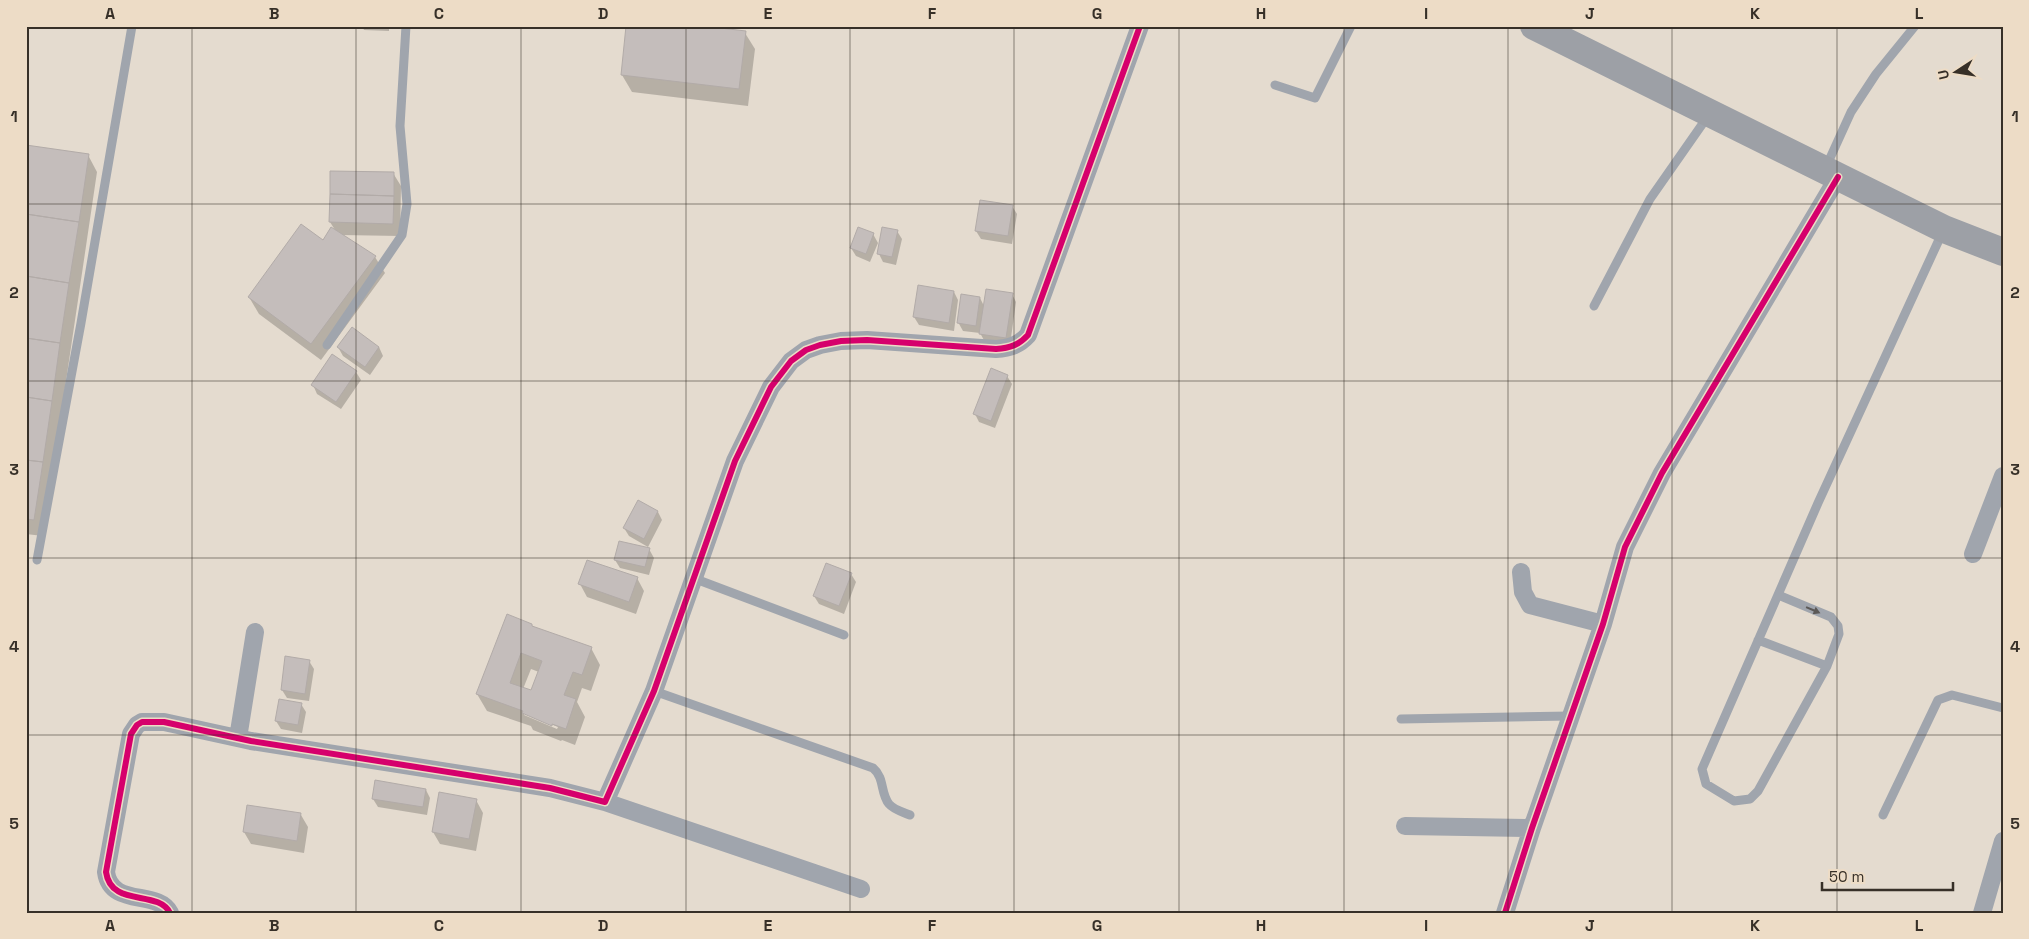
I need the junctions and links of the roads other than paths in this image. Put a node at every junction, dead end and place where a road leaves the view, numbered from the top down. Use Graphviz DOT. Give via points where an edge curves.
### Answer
graph roads {
  1 [pos="132,26"];
  2 [pos="406,26"];
  3 [pos="1140,26"];
  4 [pos="1351,26"];
  5 [pos="1534,26"];
  6 [pos="1915,26"];
  7 [pos="1275,85"];
  8 [pos="1709,113"];
  9 [pos="1831,174"];
  10 [pos="1944,229"];
  11 [pos="2003,252"];
  12 [pos="1594,306"];
  13 [pos="326,345"];
  14 [pos="2003,476"];
  15 [pos="1973,554"];
  16 [pos="37,560"];
  17 [pos="1521,572"];
  18 [pos="692,578"];
  19 [pos="1778,595"];
  20 [pos="1603,624"];
  21 [pos="255,632"];
  22 [pos="844,635"];
  23 [pos="1758,640"];
  24 [pos="1827,666"];
  25 [pos="654,691"];
  26 [pos="2003,708"];
  27 [pos="1570,716"];
  28 [pos="1400,719"];
  29 [pos="238,738"];
  30 [pos="605,802"];
  31 [pos="1882,815"];
  32 [pos="910,816"];
  33 [pos="1405,826"];
  34 [pos="1532,828"];
  35 [pos="2003,841"];
  36 [pos="861,889"];
  37 [pos="170,913"];
  38 [pos="1505,913"];
  39 [pos="1982,913"];
  1 -- 16 [label="lane"];
  2 -- 13 [label="lane" via="400,126 407,204 402,235"];
  3 -- 18 [label="street" via="1028,334 1022,342 996,349 868,340 841,341 806,350 791,361 771,387 734,460"];
  4 -- 7 [label="lane" via="1315,98"];
  5 -- 8 [label="highway"];
  6 -- 9 [label="lane" via="1876,74 1851,112"];
  8 -- 9 [label="highway"];
  8 -- 12 [label="lane" via="1650,199"];
  9 -- 10 [label="highway"];
  9 -- 20 [label="street" via="1662,473 1625,547"];
  10 -- 11 [label="highway"];
  10 -- 19 [label="lane"];
  14 -- 15 [label="street"];
  17 -- 20 [label="street" via="1523,592 1530,605"];
  18 -- 22 [label="lane"];
  18 -- 25 [label="street"];
  19 -- 23 [label="lane"];
  19 -- 24 [label="lane, one-way" via="1835,621 1840,634"];
  20 -- 27 [label="street"];
  21 -- 29 [label="street"];
  23 -- 24 [label="lane"];
  23 -- 24 [label="lane" via="1702,769 1706,784 1734,802 1750,799 1758,791"];
  25 -- 30 [label="street"];
  25 -- 32 [label="lane" via="873,768 882,780 887,802"];
  26 -- 31 [label="lane" via="1952,695 1938,700"];
  27 -- 28 [label="lane"];
  27 -- 34 [label="street"];
  29 -- 30 [label="street" via="550,788"];
  29 -- 37 [label="street" via="150,720 136,725 131,734 106,872 108,881 117,891 161,904"];
  30 -- 36 [label="street"];
  33 -- 34 [label="street"];
  34 -- 38 [label="street"];
  35 -- 39 [label="street"];
}
